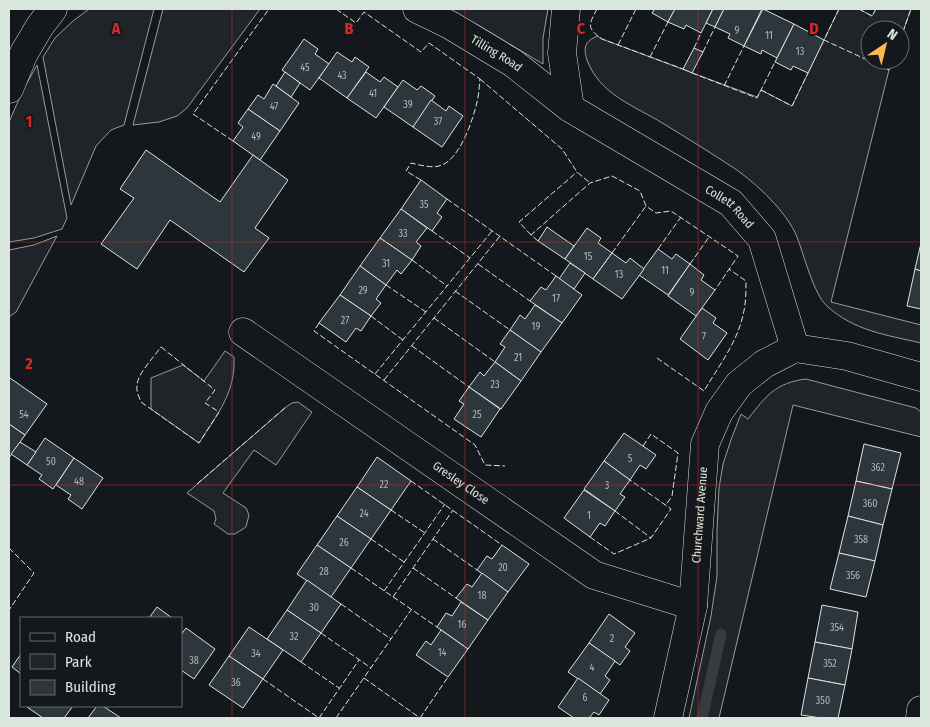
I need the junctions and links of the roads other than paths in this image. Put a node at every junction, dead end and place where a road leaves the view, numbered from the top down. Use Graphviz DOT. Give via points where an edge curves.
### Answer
graph roads {
  1 [pos="53,9"];
  2 [pos="417,9"];
  3 [pos="566,9"];
  4 [pos="9,90"];
  5 [pos="570,108"];
  6 [pos="243,332"];
  7 [pos="795,348"];
  8 [pos="921,377"];
  9 [pos="692,606"];
  10 [pos="921,710"];
  11 [pos="668,718"];
  12 [pos="920,718"];
  1 -- 4 [label="street" via="24,52"];
  2 -- 5 [label="street, Tilling Road" via="513,63"];
  3 -- 5 [label="street" via="562,53"];
  5 -- 7 [label="street, Collett Road" via="731,203 762,240"];
  6 -- 9 [label="street, Gresley Close" via="594,576"];
  7 -- 8 [label="street" via="847,356"];
  7 -- 9 [label="street, Churchward Avenue" via="764,364 739,384 719,412 705,444"];
  9 -- 11 [label="street, Churchward Avenue"];
  10 -- 12 [label="street"];
}
